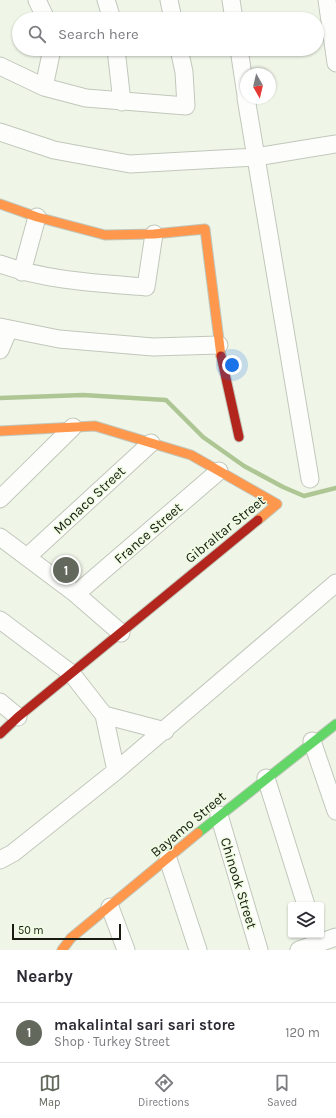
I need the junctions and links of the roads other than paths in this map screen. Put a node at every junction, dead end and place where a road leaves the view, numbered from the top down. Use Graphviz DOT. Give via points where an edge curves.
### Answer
graph roads {
  1 [pos="37,0"];
  2 [pos="106,0"];
  3 [pos="169,0"];
  4 [pos="231,0"];
  5 [pos="327,0"];
  6 [pos="43,12"];
  7 [pos="110,12"];
  8 [pos="172,12"];
  9 [pos="233,12"];
  10 [pos="51,56"];
  11 [pos="117,56"];
  12 [pos="181,56"];
  13 [pos="240,56"];
  14 [pos="336,63"];
  15 [pos="0,66"];
  16 [pos="242,68"];
  17 [pos="44,87"];
  18 [pos="122,102"];
  19 [pos="247,104"];
  20 [pos="0,132"];
  21 [pos="336,144"];
  22 [pos="256,157"];
  23 [pos="0,204"];
  24 [pos="37,217"];
  25 [pos="154,234"];
  26 [pos="0,264"];
  27 [pos="22,272"];
  28 [pos="4,328"];
  29 [pos="219,345"];
  30 [pos="0,350"];
  31 [pos="73,427"];
  32 [pos="0,432"];
  33 [pos="239,437"];
  34 [pos="151,443"];
  35 [pos="219,471"];
  36 [pos="310,479"];
  37 [pos="0,499"];
  38 [pos="0,537"];
  39 [pos="27,557"];
  40 [pos="336,583"];
  41 [pos="76,594"];
  42 [pos="0,620"];
  43 [pos="121,633"];
  44 [pos="72,674"];
  45 [pos="0,702"];
  46 [pos="104,715"];
  47 [pos="18,716"];
  48 [pos="336,724"];
  49 [pos="165,731"];
  50 [pos="0,734"];
  51 [pos="312,741"];
  52 [pos="116,771"];
  53 [pos="266,778"];
  54 [pos="336,811"];
  55 [pos="219,815"];
  56 [pos="168,859"];
  57 [pos="0,860"];
  58 [pos="305,902"];
  59 [pos="110,906"];
  60 [pos="336,938"];
  61 [pos="317,939"];
  62 [pos="62,950"];
  63 [pos="126,950"];
  64 [pos="198,950"];
  65 [pos="259,950"];
  66 [pos="299,950"];
  1 -- 6 [label="street"];
  2 -- 7 [label="street"];
  3 -- 8 [label="street"];
  4 -- 9 [label="street"];
  5 -- 14 [label="street"];
  10 -- 17 [label="street"];
  11 -- 18 [label="street"];
  12 -- 18 [label="street" via="186,106"];
  13 -- 16 [label="street"];
  15 -- 17 [label="street"];
  17 -- 18 [label="street" via="86,98"];
  19 -- 22 [label="street"];
  20 -- 22 [label="street" via="54,150 130,164"];
  21 -- 22 [label="street"];
  22 -- 36 [label="street"];
  23 -- 24 [label="street"];
  24 -- 25 [label="street" via="105,235"];
  24 -- 27 [label="street"];
  25 -- 27 [label="street" via="146,287 77,282"];
  25 -- 29 [label="street" via="205,229"];
  26 -- 27 [label="street"];
  28 -- 29 [label="street" via="59,339 153,347"];
  28 -- 30 [label="street"];
  29 -- 33 [label="street"];
  31 -- 32 [label="street, Gibraltar Street"];
  31 -- 34 [label="street, Gibraltar Street" via="95,426"];
  31 -- 37 [label="street"];
  34 -- 35 [label="street, Gibraltar Street" via="191,456"];
  34 -- 39 [label="street, Monaco Street"];
  35 -- 41 [label="street, France Street"];
  35 -- 43 [label="street, Gibraltar Street" via="277,504"];
  38 -- 39 [label="street"];
  39 -- 41 [label="street"];
  40 -- 49 [label="street"];
  41 -- 43 [label="street"];
  42 -- 44 [label="street"];
  43 -- 44 [label="street, Gibraltar Street"];
  44 -- 46 [label="street"];
  44 -- 47 [label="street, Gibraltar Street"];
  45 -- 47 [label="street"];
  46 -- 49 [label="street"];
  46 -- 52 [label="street"];
  47 -- 50 [label="street, Gibraltar Street"];
  48 -- 51 [label="street, Bayamo Street"];
  49 -- 52 [label="street"];
  51 -- 53 [label="street, Bayamo Street"];
  51 -- 54 [label="street"];
  52 -- 57 [label="street" via="13,853"];
  53 -- 55 [label="street, Bayamo Street"];
  53 -- 58 [label="street"];
  55 -- 56 [label="street, Bayamo Street"];
  55 -- 65 [label="street, Chinook Street"];
  56 -- 59 [label="street, Bayamo Street"];
  56 -- 64 [label="street"];
  59 -- 62 [label="street, Bayamo Street" via="71,938"];
  59 -- 63 [label="street"];
  60 -- 61 [label="street"];
  61 -- 66 [label="street"];
}
